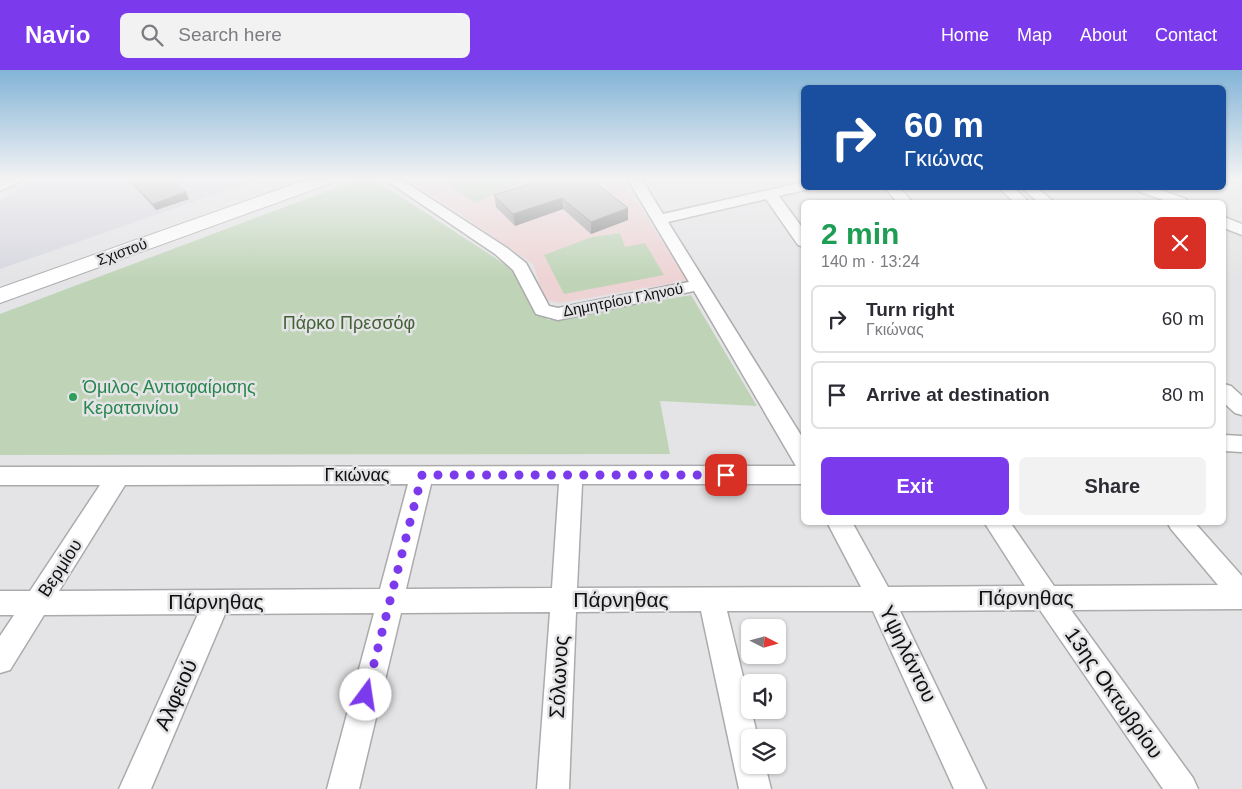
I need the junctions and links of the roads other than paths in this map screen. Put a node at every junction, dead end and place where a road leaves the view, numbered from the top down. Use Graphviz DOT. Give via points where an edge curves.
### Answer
graph roads {
  1 [pos="187,212"];
  2 [pos="235,212"];
  3 [pos="441,212"];
  4 [pos="655,212"];
  5 [pos="694,212"];
  6 [pos="783,212"];
  7 [pos="660,219"];
  8 [pos="1226,223"];
  9 [pos="1242,230"];
  10 [pos="801,238"];
  11 [pos="0,277"];
  12 [pos="700,285"];
  13 [pos="0,296"];
  14 [pos="1226,393"];
  15 [pos="1242,408"];
  16 [pos="794,423"];
  17 [pos="1226,443"];
  18 [pos="1242,444"];
  19 [pos="801,449"];
  20 [pos="119,475"];
  21 [pos="422,475"];
  22 [pos="801,475"];
  23 [pos="0,476"];
  24 [pos="571,476"];
  25 [pos="841,525"];
  26 [pos="998,525"];
  27 [pos="1182,525"];
  28 [pos="1242,596"];
  29 [pos="1047,598"];
  30 [pos="711,599"];
  31 [pos="881,599"];
  32 [pos="564,600"];
  33 [pos="390,601"];
  34 [pos="37,602"];
  35 [pos="217,602"];
  36 [pos="0,603"];
  37 [pos="0,660"];
  38 [pos="135,789"];
  39 [pos="343,789"];
  40 [pos="553,789"];
  41 [pos="755,789"];
  42 [pos="970,789"];
  43 [pos="1182,789"];
  1 -- 11 [label="main road, Σχιστού"];
  2 -- 13 [label="main road, Σχιστού"];
  3 -- 12 [label="street, Δημητρίου Γληνού" via="502,251 520,267 542,310 558,314"];
  4 -- 7 [label="street"];
  5 -- 7 [label="street"];
  6 -- 10 [label="street"];
  7 -- 12 [label="street"];
  8 -- 9 [label="street"];
  12 -- 16 [label="street"];
  14 -- 15 [label="street"];
  16 -- 19 [label="street"];
  17 -- 18 [label="street"];
  20 -- 21 [label="street, Γκιώνας"];
  20 -- 23 [label="street, Γκιώνας"];
  20 -- 34 [label="street, Βερμίου"];
  21 -- 24 [label="street, Γκιώνας"];
  21 -- 33 [label="street"];
  22 -- 24 [label="street, Γκιώνας"];
  24 -- 32 [label="street, Σόλωνος"];
  25 -- 31 [label="street, Υψηλάντου"];
  26 -- 29 [label="street, 13ης Οκτωβρίου"];
  27 -- 28 [label="street"];
  28 -- 29 [label="street, Πάρνηθας"];
  29 -- 31 [label="street, Πάρνηθας"];
  29 -- 43 [label="street, 13ης Οκτωβρίου"];
  30 -- 31 [label="street, Πάρνηθας"];
  30 -- 32 [label="street, Πάρνηθας"];
  30 -- 41 [label="street"];
  31 -- 42 [label="street, Υψηλάντου"];
  32 -- 33 [label="street, Πάρνηθας"];
  32 -- 40 [label="street, Σόλωνος"];
  33 -- 35 [label="street, Πάρνηθας"];
  33 -- 39 [label="street"];
  34 -- 35 [label="street, Πάρνηθας"];
  34 -- 36 [label="street, Πάρνηθας"];
  34 -- 37 [label="street, Βερμίου"];
  35 -- 38 [label="street, Αλφειού"];
}
